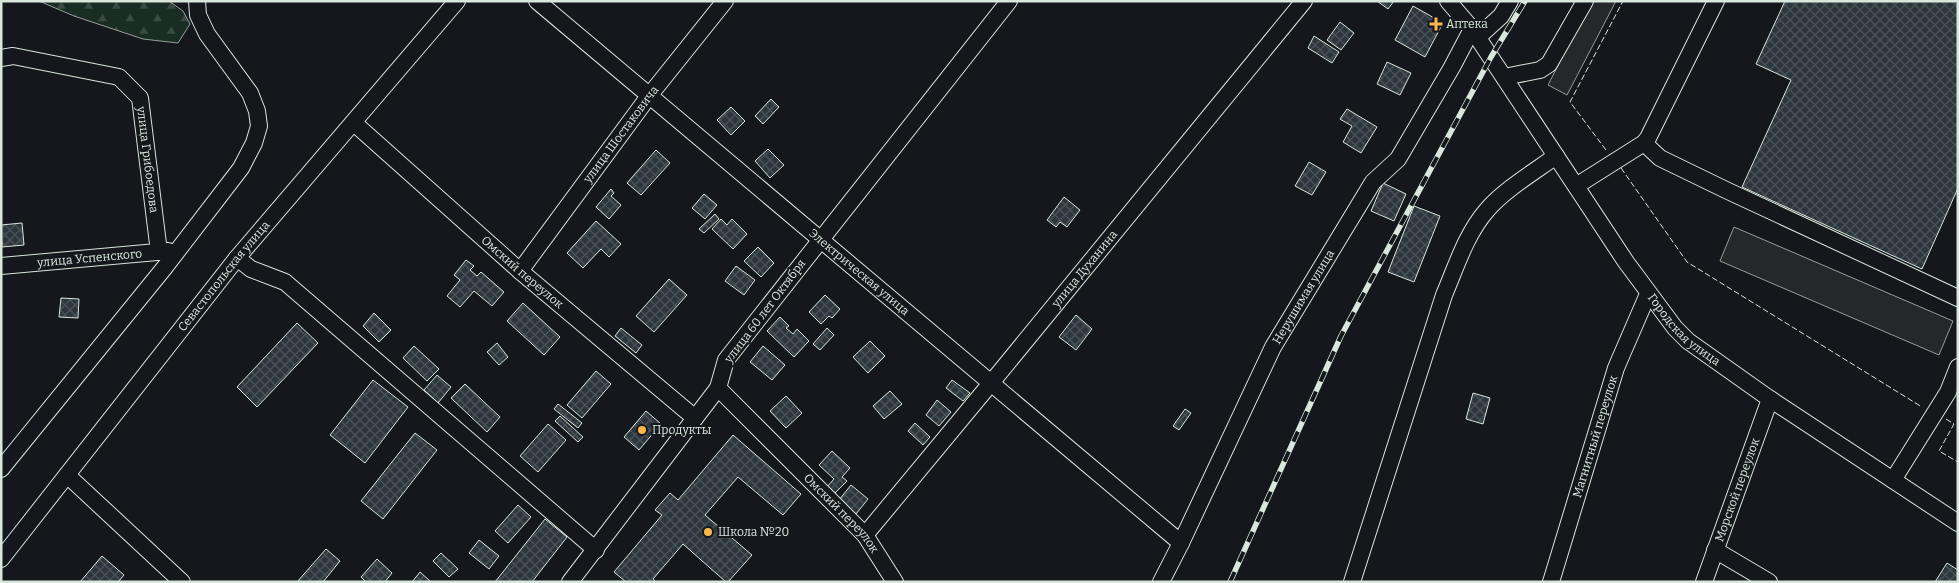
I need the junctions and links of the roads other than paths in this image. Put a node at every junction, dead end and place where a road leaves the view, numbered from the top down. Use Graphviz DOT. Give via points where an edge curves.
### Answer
graph roads {
  1 [pos="197,1"];
  2 [pos="457,1"];
  3 [pos="537,1"];
  4 [pos="726,1"];
  5 [pos="1009,1"];
  6 [pos="1304,1"];
  7 [pos="1448,1"];
  8 [pos="1510,1"];
  9 [pos="1585,1"];
  10 [pos="1716,1"];
  11 [pos="1475,33"];
  12 [pos="1,58"];
  13 [pos="1504,77"];
  14 [pos="649,96"];
  15 [pos="354,123"];
  16 [pos="1644,143"];
  17 [pos="1556,156"];
  18 [pos="1576,186"];
  19 [pos="820,240"];
  20 [pos="178,250"];
  21 [pos="159,252"];
  22 [pos="237,258"];
  23 [pos="1,266"];
  24 [pos="520,270"];
  25 [pos="1648,294"];
  26 [pos="1958,298"];
  27 [pos="1958,367"];
  28 [pos="991,383"];
  29 [pos="718,388"];
  30 [pos="1770,399"];
  31 [pos="696,418"];
  32 [pos="1,469"];
  33 [pos="66,474"];
  34 [pos="1893,480"];
  35 [pos="1958,523"];
  36 [pos="865,535"];
  37 [pos="1181,543"];
  38 [pos="596,550"];
  39 [pos="1715,550"];
  40 [pos="1,559"];
  41 [pos="182,582"];
  42 [pos="570,582"];
  43 [pos="895,582"];
  44 [pos="1161,582"];
  45 [pos="1352,582"];
  46 [pos="1551,582"];
  47 [pos="1704,582"];
  48 [pos="1769,582"];
  1 -- 20 [label="street" via="198,15 207,34 250,93 259,126 241,168"];
  2 -- 15 [label="street, Севастопольская улица"];
  3 -- 14 [label="street, Электрическая улица"];
  4 -- 14 [label="street, улица Шостаковича"];
  5 -- 19 [label="street, улица 60 лет Октября"];
  6 -- 28 [label="street, улица Духанина"];
  7 -- 11 [label="street, Городская улица"];
  8 -- 11 [label="street" via="1501,16"];
  9 -- 13 [label="street" via="1550,64 1540,70"];
  10 -- 16 [label="street" via="1655,128"];
  11 -- 13 [label="street, Городская улица"];
  11 -- 37 [label="street, Нерушимая улица" via="1398,159 1373,182 1273,347"];
  12 -- 21 [label="street, улица Грибоедова" via="13,56 119,77 140,98"];
  13 -- 17 [label="street, Городская улица"];
  14 -- 19 [label="street, Электрическая улица"];
  14 -- 24 [label="street, улица Шостаковича"];
  15 -- 22 [label="street, Севастопольская улица"];
  15 -- 24 [label="street, Омский переулок"];
  16 -- 18 [label="street"];
  16 -- 26 [label="street" via="1660,158"];
  17 -- 18 [label="street, Городская улица"];
  17 -- 45 [label="street" via="1498,198 1486,211 1462,253 1444,296"];
  18 -- 25 [label="street, Городская улица"];
  19 -- 28 [label="street, Электрическая улица"];
  19 -- 29 [label="street, улица 60 лет Октября" via="726,360"];
  20 -- 21 [label="street, улица Успенского"];
  20 -- 32 [label="street"];
  21 -- 23 [label="street, улица Успенского"];
  22 -- 33 [label="street, Севастопольская улица"];
  22 -- 38 [label="street" via="251,269 285,282"];
  24 -- 31 [label="street, Омский переулок"];
  25 -- 30 [label="street, Городская улица" via="1688,341"];
  25 -- 46 [label="street, Магнитный переулок" via="1616,368"];
  27 -- 34 [label="street" via="1948,392"];
  28 -- 36 [label="street, улица Духанина"];
  28 -- 37 [label="street, Электрическая улица"];
  29 -- 31 [label="street, улица 60 лет Октября"];
  29 -- 36 [label="street, Омский переулок"];
  30 -- 34 [label="street, Городская улица"];
  30 -- 39 [label="street, Морской переулок"];
  31 -- 38 [label="street, улица 60 лет Октября"];
  33 -- 40 [label="street, Севастопольская улица"];
  33 -- 41 [label="street"];
  34 -- 35 [label="street, Городская улица"];
  36 -- 43 [label="street, Омский переулок"];
  37 -- 44 [label="street, Нерушимая улица"];
  38 -- 42 [label="street, улица 60 лет Октября"];
  39 -- 47 [label="street, Морской переулок"];
  39 -- 48 [label="street"];
}
